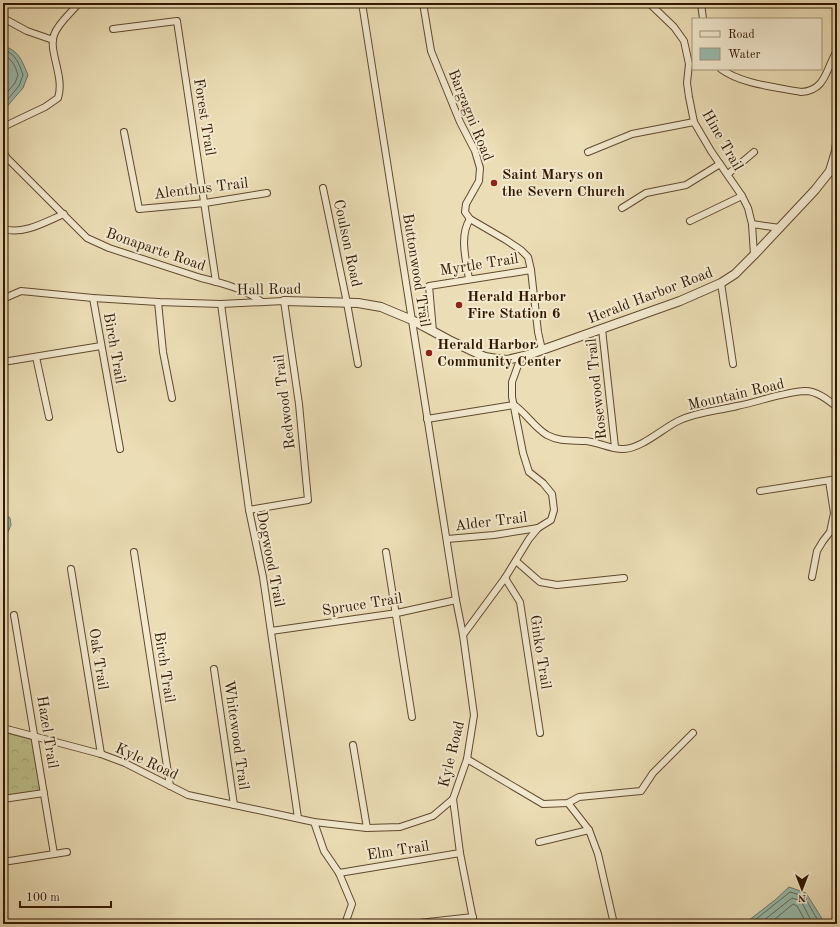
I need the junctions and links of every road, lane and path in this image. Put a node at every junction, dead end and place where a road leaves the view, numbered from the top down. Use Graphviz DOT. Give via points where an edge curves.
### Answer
graph roads {
  1 [pos="79,3"];
  2 [pos="362,3"];
  3 [pos="423,3"];
  4 [pos="649,3"];
  5 [pos="701,3"];
  6 [pos="3,18"];
  7 [pos="702,18"];
  8 [pos="113,29"];
  9 [pos="52,40"];
  10 [pos="837,51"];
  11 [pos="691,63"];
  12 [pos="722,70"];
  13 [pos="694,122"];
  14 [pos="3,127"];
  15 [pos="124,132"];
  16 [pos="837,142"];
  17 [pos="3,152"];
  18 [pos="588,152"];
  19 [pos="754,152"];
  20 [pos="720,164"];
  21 [pos="728,174"];
  22 [pos="324,188"];
  23 [pos="267,193"];
  24 [pos="742,196"];
  25 [pos="205,203"];
  26 [pos="622,208"];
  27 [pos="64,214"];
  28 [pos="470,220"];
  29 [pos="690,221"];
  30 [pos="752,224"];
  31 [pos="780,228"];
  32 [pos="3,229"];
  33 [pos="754,255"];
  34 [pos="531,270"];
  35 [pos="469,279"];
  36 [pos="216,282"];
  37 [pos="721,283"];
  38 [pos="93,298"];
  39 [pos="284,301"];
  40 [pos="3,302"];
  41 [pos="158,302"];
  42 [pos="262,302"];
  43 [pos="347,303"];
  44 [pos="221,304"];
  45 [pos="412,320"];
  46 [pos="602,329"];
  47 [pos="433,331"];
  48 [pos="101,346"];
  49 [pos="542,350"];
  50 [pos="524,356"];
  51 [pos="36,357"];
  52 [pos="3,362"];
  53 [pos="358,364"];
  54 [pos="733,364"];
  55 [pos="172,398"];
  56 [pos="514,405"];
  57 [pos="837,407"];
  58 [pos="49,417"];
  59 [pos="428,419"];
  60 [pos="615,447"];
  61 [pos="120,449"];
  62 [pos="837,480"];
  63 [pos="829,481"];
  64 [pos="760,492"];
  65 [pos="249,510"];
  66 [pos="538,528"];
  67 [pos="447,539"];
  68 [pos="134,552"];
  69 [pos="386,552"];
  70 [pos="516,561"];
  71 [pos="71,569"];
  72 [pos="812,577"];
  73 [pos="505,578"];
  74 [pos="624,578"];
  75 [pos="456,600"];
  76 [pos="397,613"];
  77 [pos="14,615"];
  78 [pos="271,631"];
  79 [pos="463,635"];
  80 [pos="214,669"];
  81 [pos="412,717"];
  82 [pos="3,728"];
  83 [pos="540,733"];
  84 [pos="693,733"];
  85 [pos="35,736"];
  86 [pos="353,745"];
  87 [pos="101,754"];
  88 [pos="467,759"];
  89 [pos="170,786"];
  90 [pos="44,793"];
  91 [pos="3,799"];
  92 [pos="453,799"];
  93 [pos="568,803"];
  94 [pos="234,805"];
  95 [pos="298,818"];
  96 [pos="314,822"];
  97 [pos="367,828"];
  98 [pos="589,830"];
  99 [pos="539,842"];
  100 [pos="68,852"];
  101 [pos="460,853"];
  102 [pos="54,854"];
  103 [pos="3,862"];
  104 [pos="339,872"];
  105 [pos="474,917"];
  106 [pos="345,924"];
  107 [pos="410,924"];
  108 [pos="474,924"];
  109 [pos="614,924"];
  1 -- 9 [label="street" via="57,29"];
  2 -- 45 [label="street, Buttonwood Trail"];
  3 -- 28 [label="street, Bargagni Road" via="432,51 480,168 478,181 465,209"];
  4 -- 11 [label="street, Hine Trail" via="680,34"];
  5 -- 7 [label="street"];
  6 -- 9 [label="street" via="27,31"];
  8 -- 25 [label="street, Forest Trail" via="177,21"];
  9 -- 14 [label="street" via="59,78 58,98 51,104"];
  10 -- 12 [label="street" via="824,78 807,92 747,81"];
  11 -- 13 [label="street, Hine Trail" via="688,83"];
  13 -- 18 [label="street" via="632,134"];
  13 -- 20 [label="street, Hine Trail"];
  15 -- 25 [label="street, Alenthus Trail" via="139,209"];
  16 -- 31 [label="street, Herald Harbor Road" via="830,171"];
  17 -- 27 [label="street, Bonaparte Road" via="6,158"];
  19 -- 21 [label="street"];
  20 -- 21 [label="street, Hine Trail"];
  20 -- 26 [label="street" via="686,185 651,191"];
  21 -- 24 [label="street, Hine Trail"];
  22 -- 43 [label="street, Coulson Road"];
  23 -- 25 [label="street, Alenthus Trail"];
  24 -- 29 [label="street"];
  24 -- 30 [label="street, Hine Trail" via="751,215"];
  25 -- 36 [label="street, Forest Trail"];
  27 -- 32 [label="street" via="23,230"];
  27 -- 36 [label="street, Bonaparte Road" via="87,238 109,248"];
  28 -- 34 [label="street" via="524,252"];
  28 -- 35 [label="street, Bargagni Road" via="464,232"];
  30 -- 31 [label="street"];
  30 -- 33 [label="street, Hine Trail"];
  31 -- 33 [label="street, Herald Harbor Road"];
  33 -- 37 [label="street, Herald Harbor Road" via="735,274"];
  34 -- 35 [label="street, Myrtle Trail"];
  34 -- 49 [label="street"];
  35 -- 47 [label="street, Myrtle Trail" via="429,286"];
  36 -- 42 [label="street, Bonaparte Road" via="254,296"];
  37 -- 46 [label="street, Herald Harbor Road"];
  37 -- 54 [label="street"];
  38 -- 40 [label="street, Hall Road" via="21,291 5,298"];
  38 -- 41 [label="street, Hall Road"];
  38 -- 48 [label="street, Birch Trail"];
  39 -- 42 [label="street, Hall Road"];
  39 -- 43 [label="street, Hall Road"];
  39 -- 65 [label="street, Redwood Trail" via="299,404 308,500"];
  41 -- 44 [label="street, Hall Road"];
  41 -- 55 [label="street" via="163,352"];
  42 -- 44 [label="street, Hall Road"];
  43 -- 45 [label="street, Hall Road" via="381,307"];
  43 -- 53 [label="street, Coulson Road"];
  44 -- 65 [label="street, Dogwood Trail"];
  45 -- 47 [label="street, Hall Road"];
  45 -- 59 [label="street, Buttonwood Trail"];
  46 -- 49 [label="street, Herald Harbor Road"];
  46 -- 60 [label="street, Rosewood Trail"];
  47 -- 50 [label="street, Hall Road" via="485,357 507,360"];
  48 -- 51 [label="street"];
  48 -- 61 [label="street, Birch Trail"];
  49 -- 50 [label="street, Herald Harbor Road"];
  50 -- 56 [label="street" via="512,382"];
  51 -- 52 [label="street"];
  51 -- 58 [label="street"];
  56 -- 59 [label="street"];
  56 -- 60 [label="street, Mountain Road" via="543,432 556,439 569,442 586,441"];
  56 -- 66 [label="street" via="529,472 552,494 554,510 551,520"];
  57 -- 60 [label="street, Mountain Road" via="824,396 806,391 776,396 698,414 679,421 639,445 625,449"];
  59 -- 67 [label="street, Buttonwood Trail"];
  62 -- 63 [label="street"];
  63 -- 64 [label="street"];
  63 -- 72 [label="street" via="834,513 830,532 818,551"];
  65 -- 78 [label="street, Dogwood Trail"];
  66 -- 67 [label="street, Alder Trail"];
  66 -- 70 [label="street"];
  67 -- 75 [label="street, Buttonwood Trail"];
  68 -- 89 [label="street, Birch Trail"];
  69 -- 76 [label="street"];
  70 -- 73 [label="street"];
  70 -- 74 [label="street" via="540,582 557,585"];
  71 -- 87 [label="street, Oak Trail"];
  73 -- 79 [label="street"];
  73 -- 83 [label="street, Ginko Trail" via="520,602"];
  75 -- 76 [label="street, Spruce Trail"];
  75 -- 79 [label="street, Buttonwood Trail"];
  76 -- 78 [label="street, Spruce Trail"];
  76 -- 81 [label="street"];
  77 -- 85 [label="street, Hazel Trail"];
  78 -- 95 [label="street, Dogwood Trail"];
  79 -- 88 [label="street, Kyle Road" via="474,715"];
  80 -- 94 [label="street, Whitewood Trail"];
  82 -- 85 [label="street, Kyle Road"];
  84 -- 93 [label="street" via="653,773 641,790 579,797"];
  85 -- 87 [label="street, Kyle Road"];
  85 -- 90 [label="street, Hazel Trail"];
  86 -- 97 [label="street"];
  87 -- 89 [label="street, Kyle Road" via="132,766"];
  88 -- 92 [label="street, Kyle Road"];
  88 -- 93 [label="street" via="543,804"];
  89 -- 94 [label="street, Kyle Road" via="188,795"];
  90 -- 91 [label="street"];
  90 -- 102 [label="street, Hazel Trail"];
  92 -- 97 [label="street, Kyle Road" via="433,816 400,827"];
  92 -- 101 [label="street"];
  93 -- 98 [label="street"];
  94 -- 95 [label="street, Kyle Road"];
  95 -- 96 [label="street, Kyle Road"];
  96 -- 97 [label="street, Kyle Road"];
  96 -- 104 [label="street" via="324,851"];
  98 -- 99 [label="street"];
  98 -- 109 [label="street" via="598,854"];
  100 -- 102 [label="street"];
  101 -- 104 [label="street, Elm Trail"];
  101 -- 105 [label="street"];
  102 -- 103 [label="street"];
  104 -- 106 [label="street" via="352,904"];
  105 -- 107 [label="street"];
  105 -- 108 [label="street"];
}
